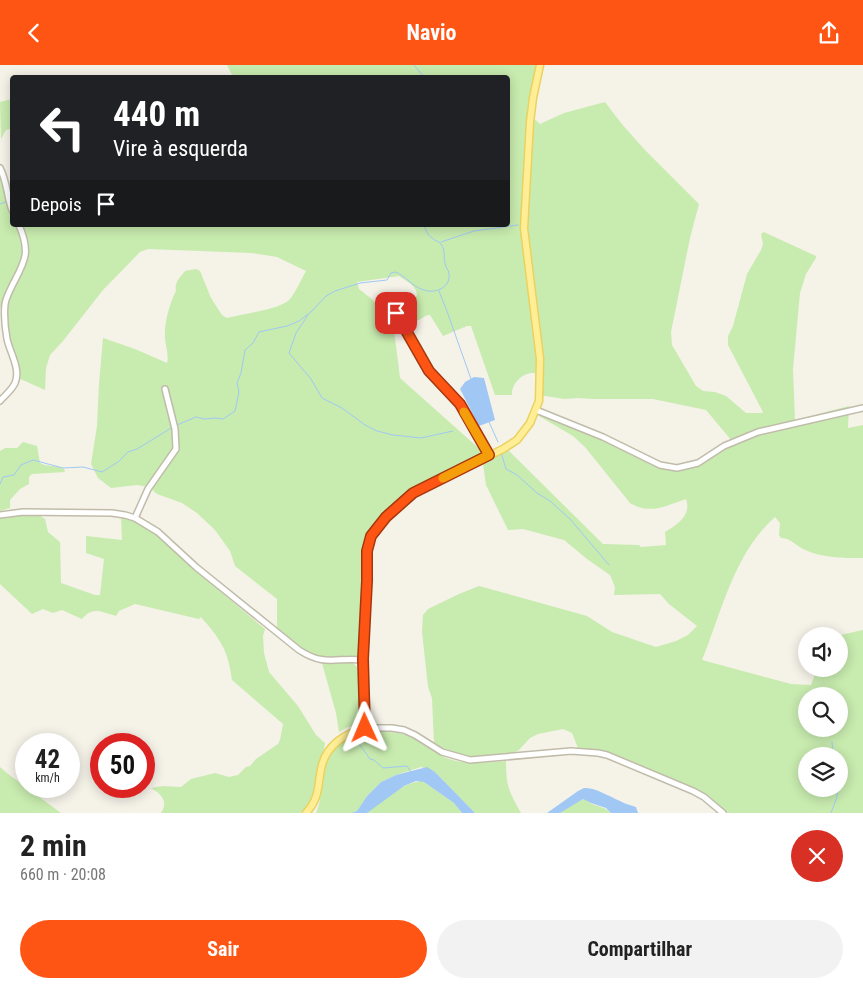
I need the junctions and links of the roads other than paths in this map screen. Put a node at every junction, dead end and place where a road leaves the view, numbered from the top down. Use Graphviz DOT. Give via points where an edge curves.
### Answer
graph roads {
  1 [pos="540,65"];
  2 [pos="0,168"];
  3 [pos="10,203"];
  4 [pos="20,227"];
  5 [pos="396,313"];
  6 [pos="165,389"];
  7 [pos="0,401"];
  8 [pos="863,408"];
  9 [pos="536,410"];
  10 [pos="489,455"];
  11 [pos="0,515"];
  12 [pos="136,518"];
  13 [pos="363,660"];
  14 [pos="365,728"];
  15 [pos="306,813"];
  16 [pos="723,813"];
  1 -- 9 [label="main road" via="533,98 524,228 540,359"];
  2 -- 3 [label="street"];
  4 -- 7 [label="street" via="26,255 5,305 7,339 16,376 13,386"];
  5 -- 10 [label="street" via="429,371 460,404"];
  6 -- 12 [label="street" via="177,445 148,489"];
  8 -- 9 [label="street" via="758,432 724,446 693,465 677,468 660,465"];
  9 -- 10 [label="main road" via="521,436"];
  10 -- 13 [label="main road" via="413,493 374,531 367,551"];
  11 -- 12 [label="street" via="22,512 106,513"];
  12 -- 13 [label="street" via="158,532 299,651 322,661"];
  13 -- 14 [label="main road"];
  14 -- 15 [label="main road" via="348,733 328,751 322,765 317,796"];
  14 -- 16 [label="street" via="404,730 442,752 470,760 571,751 607,755 693,791"];
}
